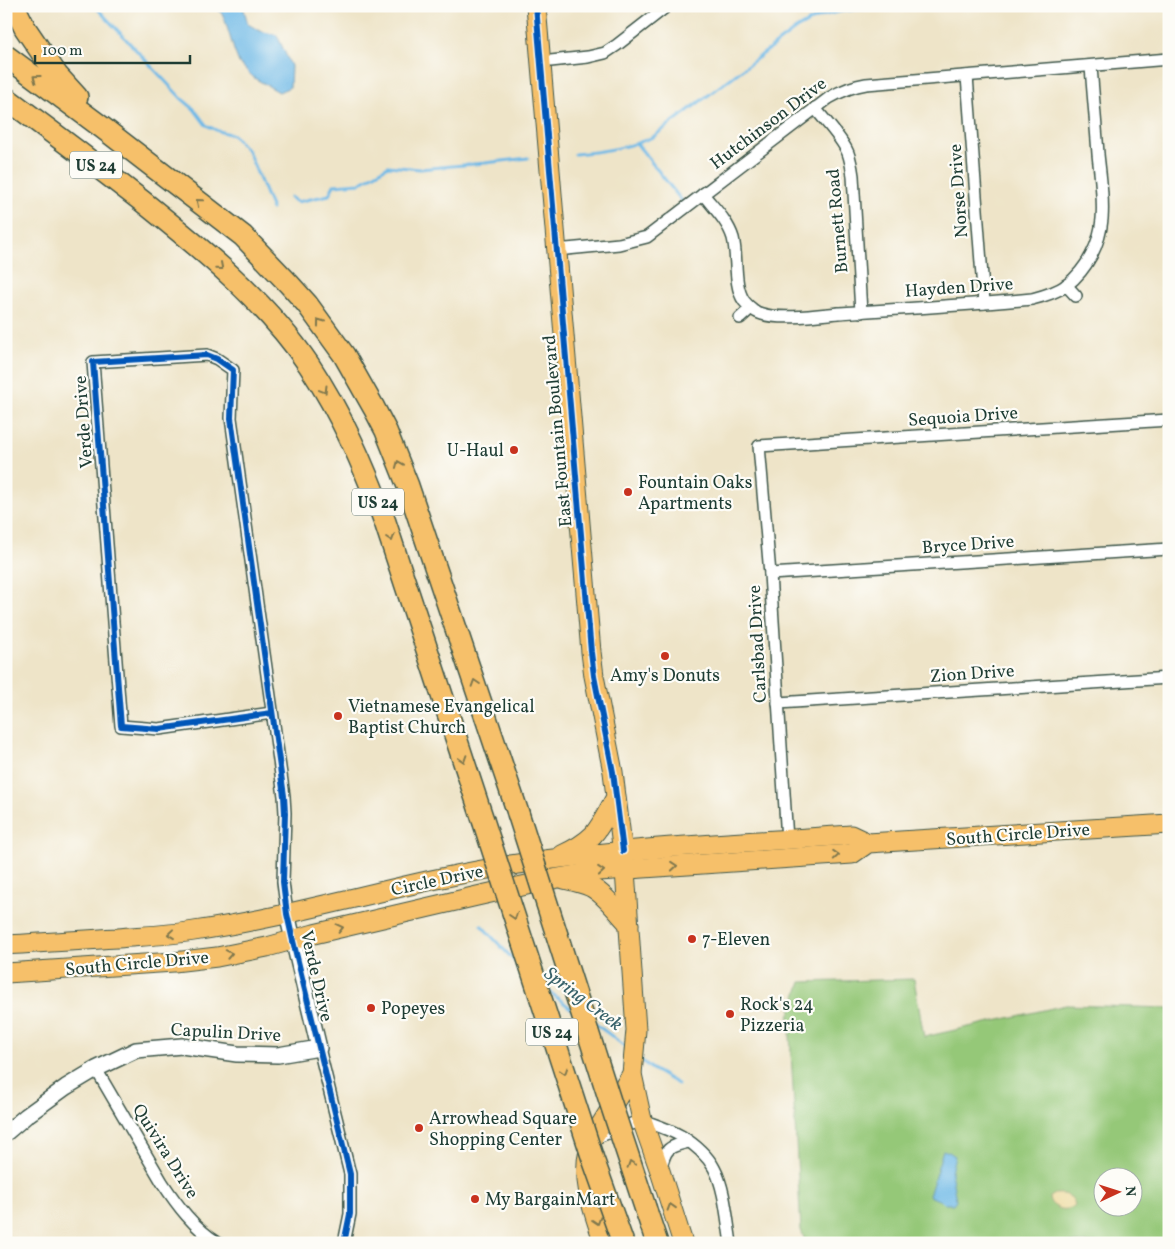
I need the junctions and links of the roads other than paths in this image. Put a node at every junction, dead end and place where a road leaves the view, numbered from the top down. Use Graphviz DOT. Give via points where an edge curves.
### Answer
graph roads {
  1 [pos="14,6"];
  2 [pos="536,6"];
  3 [pos="667,6"];
  4 [pos="6,56"];
  5 [pos="1169,59"];
  6 [pos="541,62"];
  7 [pos="1091,66"];
  8 [pos="967,76"];
  9 [pos="6,98"];
  10 [pos="815,108"];
  11 [pos="6,115"];
  12 [pos="104,128"];
  13 [pos="703,194"];
  14 [pos="184,234"];
  15 [pos="556,250"];
  16 [pos="1066,285"];
  17 [pos="1076,296"];
  18 [pos="984,303"];
  19 [pos="751,308"];
  20 [pos="861,312"];
  21 [pos="740,318"];
  22 [pos="1169,420"];
  23 [pos="759,446"];
  24 [pos="1169,549"];
  25 [pos="770,574"];
  26 [pos="1169,678"];
  27 [pos="778,703"];
  28 [pos="272,712"];
  29 [pos="616,797"];
  30 [pos="1169,824"];
  31 [pos="787,840"];
  32 [pos="868,843"];
  33 [pos="623,851"];
  34 [pos="554,859"];
  35 [pos="625,870"];
  36 [pos="558,878"];
  37 [pos="287,914"];
  38 [pos="253,920"];
  39 [pos="629,924"];
  40 [pos="293,941"];
  41 [pos="6,945"];
  42 [pos="267,947"];
  43 [pos="6,973"];
  44 [pos="319,1048"];
  45 [pos="96,1069"];
  46 [pos="629,1079"];
  47 [pos="633,1124"];
  48 [pos="6,1133"];
  49 [pos="592,1139"];
  50 [pos="689,1142"];
  51 [pos="660,1170"];
  52 [pos="218,1243"];
  53 [pos="344,1243"];
  54 [pos="604,1243"];
  55 [pos="623,1243"];
  56 [pos="656,1243"];
  57 [pos="682,1243"];
  58 [pos="731,1243"];
  1 -- 12 [label="highway" via="24,28 57,75"];
  2 -- 6 [label="main road, East Fountain Boulevard"];
  3 -- 6 [label="street" via="604,53"];
  12 -- 4 [label="highway, US 24, one-way"];
  5 -- 7 [label="street, Hutchinson Drive"];
  6 -- 15 [label="main road, East Fountain Boulevard"];
  7 -- 8 [label="street, Hutchinson Drive"];
  7 -- 16 [label="street, Hayden Drive" via="1102,218 1093,251 1079,273"];
  8 -- 10 [label="street, Hutchinson Drive" via="856,85 843,89"];
  8 -- 18 [label="street, Norse Drive"];
  9 -- 14 [label="highway, US 24"];
  10 -- 13 [label="street, Hutchinson Drive"];
  10 -- 20 [label="street, Burnett Road" via="843,144 851,164"];
  11 -- 14 [label="highway" via="124,199"];
  56 -- 12 [label="highway, US 24, one-way, bridge" via="518,812 408,486 386,431 344,355 307,304 273,266 249,242"];
  13 -- 15 [label="street, Hutchinson Drive" via="647,237 619,244"];
  13 -- 19 [label="street" via="732,236 739,290"];
  14 -- 55 [label="highway, US 24, one-way, bridge" via="229,274 290,339 322,386 355,446 385,522"];
  15 -- 29 [label="main road, East Fountain Boulevard" via="590,652"];
  16 -- 17 [label="street"];
  16 -- 18 [label="street, Hayden Drive" via="1032,299"];
  18 -- 20 [label="street, Hayden Drive"];
  19 -- 20 [label="street, Hayden Drive" via="760,314 782,317"];
  19 -- 21 [label="street"];
  22 -- 23 [label="street, Sequoia Drive"];
  23 -- 25 [label="street, Carlsbad Drive"];
  24 -- 25 [label="street, Bryce Drive"];
  25 -- 27 [label="street, Carlsbad Drive"];
  26 -- 27 [label="street, Zion Drive"];
  27 -- 31 [label="street, Carlsbad Drive"];
  28 -- 28 [label="street, Verde Drive" via="231,418 233,370 207,356 93,362 121,726 159,729"];
  28 -- 37 [label="street, Verde Drive" via="285,813 283,882"];
  29 -- 33 [label="main road, East Fountain Boulevard"];
  29 -- 34 [label="main road" via="591,837"];
  30 -- 32 [label="main road, South Circle Drive"];
  31 -- 32 [label="main road, South Circle Drive" via="851,835"];
  31 -- 33 [label="main road, South Circle Drive"];
  35 -- 32 [label="main road, South Circle Drive, one-way" via="852,854"];
  33 -- 34 [label="main road, Circle Drive"];
  33 -- 35 [label="main road, East Fountain Boulevard"];
  34 -- 37 [label="main road, Circle Drive" via="444,877"];
  36 -- 35 [label="main road, Circle Drive, one-way"];
  35 -- 39 [label="main road, East Fountain Boulevard"];
  36 -- 39 [label="main road" via="593,888"];
  40 -- 36 [label="main road, Circle Drive, one-way"];
  37 -- 38 [label="main road, Circle Drive"];
  37 -- 40 [label="street, Verde Drive"];
  38 -- 41 [label="main road, South Circle Drive, one-way" via="167,935"];
  39 -- 46 [label="main road, East Fountain Boulevard" via="636,1030"];
  40 -- 42 [label="main road, Circle Drive"];
  40 -- 44 [label="street, Verde Drive"];
  43 -- 42 [label="main road, South Circle Drive, one-way" via="174,962"];
  44 -- 45 [label="street, Capulin Drive" via="278,1056 182,1046 136,1050"];
  44 -- 53 [label="street, Verde Drive" via="350,1174 350,1214"];
  45 -- 48 [label="street, Capulin Drive" via="66,1087"];
  45 -- 52 [label="street, Quivira Drive" via="174,1200 190,1220"];
  46 -- 47 [label="main road, East Fountain Boulevard"];
  46 -- 49 [label="main road, East Fountain Boulevard"];
  47 -- 49 [label="street"];
  47 -- 50 [label="street" via="671,1131"];
  47 -- 51 [label="main road, East Fountain Boulevard"];
  49 -- 54 [label="main road, East Fountain Boulevard, one-way" via="587,1158 587,1183"];
  50 -- 51 [label="street" via="668,1149"];
  50 -- 58 [label="street" via="714,1167 722,1190"];
  57 -- 51 [label="main road, East Fountain Boulevard, one-way"];
}
